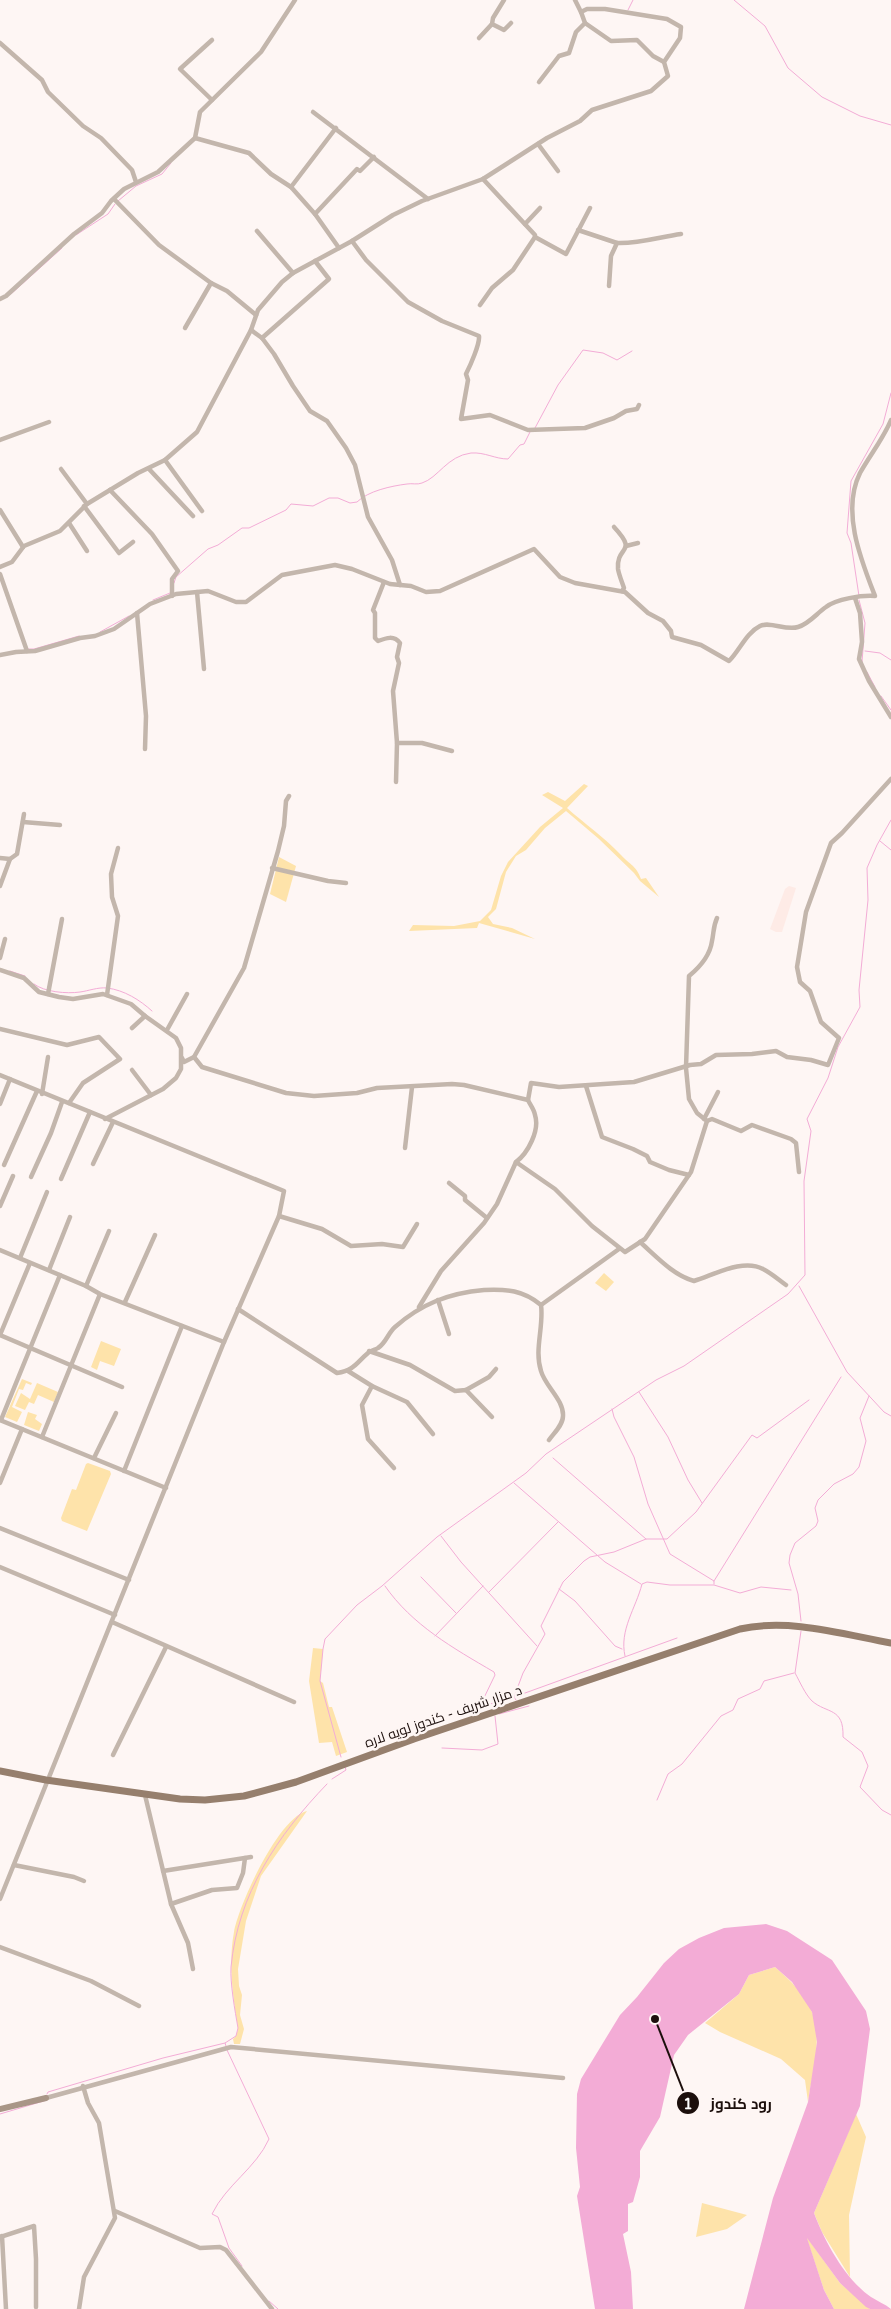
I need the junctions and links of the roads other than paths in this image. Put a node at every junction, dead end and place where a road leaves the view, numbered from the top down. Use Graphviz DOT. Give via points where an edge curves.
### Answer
graph roads {
  1 [pos="295,0"];
  2 [pos="504,0"];
  3 [pos="575,0"];
  4 [pos="581,12"];
  5 [pos="511,22"];
  6 [pos="585,22"];
  7 [pos="492,24"];
  8 [pos="479,38"];
  9 [pos="212,40"];
  10 [pos="0,43"];
  11 [pos="664,62"];
  12 [pos="539,82"];
  13 [pos="212,100"];
  14 [pos="313,112"];
  15 [pos="336,128"];
  16 [pos="195,138"];
  17 [pos="538,144"];
  18 [pos="374,157"];
  19 [pos="558,171"];
  20 [pos="483,179"];
  21 [pos="136,182"];
  22 [pos="290,187"];
  23 [pos="114,199"];
  24 [pos="428,199"];
  25 [pos="540,208"];
  26 [pos="590,208"];
  27 [pos="315,214"];
  28 [pos="525,224"];
  29 [pos="578,230"];
  30 [pos="257,231"];
  31 [pos="681,234"];
  32 [pos="535,237"];
  33 [pos="352,241"];
  34 [pos="617,243"];
  35 [pos="339,248"];
  36 [pos="315,261"];
  37 [pos="293,273"];
  38 [pos="211,283"];
  39 [pos="609,286"];
  40 [pos="0,299"];
  41 [pos="480,305"];
  42 [pos="256,315"];
  43 [pos="185,328"];
  44 [pos="250,330"];
  45 [pos="262,338"];
  46 [pos="640,405"];
  47 [pos="891,420"];
  48 [pos="49,422"];
  49 [pos="0,440"];
  50 [pos="165,460"];
  51 [pos="61,469"];
  52 [pos="149,469"];
  53 [pos="110,490"];
  54 [pos="85,505"];
  55 [pos="0,510"];
  56 [pos="202,511"];
  57 [pos="192,516"];
  58 [pos="69,523"];
  59 [pos="614,527"];
  60 [pos="133,542"];
  61 [pos="638,543"];
  62 [pos="626,546"];
  63 [pos="23,547"];
  64 [pos="87,551"];
  65 [pos="0,567"];
  66 [pos="0,574"];
  67 [pos="384,582"];
  68 [pos="400,585"];
  69 [pos="197,592"];
  70 [pos="622,592"];
  71 [pos="172,596"];
  72 [pos="855,598"];
  73 [pos="137,614"];
  74 [pos="27,651"];
  75 [pos="0,655"];
  76 [pos="204,669"];
  77 [pos="891,717"];
  78 [pos="397,743"];
  79 [pos="145,750"];
  80 [pos="452,751"];
  81 [pos="891,779"];
  82 [pos="396,782"];
  83 [pos="289,796"];
  84 [pos="24,814"];
  85 [pos="23,822"];
  86 [pos="60,825"];
  87 [pos="118,848"];
  88 [pos="0,858"];
  89 [pos="10,859"];
  90 [pos="272,868"];
  91 [pos="346,882"];
  92 [pos="0,886"];
  93 [pos="62,918"];
  94 [pos="717,918"];
  95 [pos="5,939"];
  96 [pos="0,958"];
  97 [pos="0,970"];
  98 [pos="48,994"];
  99 [pos="187,994"];
  100 [pos="107,995"];
  101 [pos="145,1016"];
  102 [pos="132,1028"];
  103 [pos="0,1029"];
  104 [pos="168,1030"];
  105 [pos="181,1056"];
  106 [pos="48,1057"];
  107 [pos="194,1057"];
  108 [pos="686,1068"];
  109 [pos="132,1070"];
  110 [pos="0,1075"];
  111 [pos="10,1080"];
  112 [pos="586,1086"];
  113 [pos="412,1087"];
  114 [pos="37,1091"];
  115 [pos="718,1092"];
  116 [pos="42,1094"];
  117 [pos="151,1095"];
  118 [pos="528,1100"];
  119 [pos="62,1102"];
  120 [pos="69,1103"];
  121 [pos="0,1104"];
  122 [pos="90,1112"];
  123 [pos="105,1119"];
  124 [pos="705,1120"];
  125 [pos="113,1122"];
  126 [pos="405,1148"];
  127 [pos="516,1162"];
  128 [pos="93,1164"];
  129 [pos="4,1165"];
  130 [pos="799,1172"];
  131 [pos="689,1174"];
  132 [pos="12,1176"];
  133 [pos="31,1177"];
  134 [pos="62,1179"];
  135 [pos="449,1183"];
  136 [pos="47,1192"];
  137 [pos="0,1206"];
  138 [pos="279,1216"];
  139 [pos="70,1217"];
  140 [pos="487,1218"];
  141 [pos="417,1224"];
  142 [pos="110,1231"];
  143 [pos="155,1235"];
  144 [pos="640,1242"];
  145 [pos="619,1248"];
  146 [pos="0,1250"];
  147 [pos="20,1258"];
  148 [pos="30,1262"];
  149 [pos="49,1270"];
  150 [pos="60,1275"];
  151 [pos="786,1285"];
  152 [pos="86,1286"];
  153 [pos="100,1294"];
  154 [pos="438,1300"];
  155 [pos="125,1302"];
  156 [pos="541,1305"];
  157 [pos="420,1307"];
  158 [pos="238,1309"];
  159 [pos="182,1326"];
  160 [pos="449,1334"];
  161 [pos="0,1335"];
  162 [pos="224,1342"];
  163 [pos="31,1348"];
  164 [pos="369,1351"];
  165 [pos="71,1365"];
  166 [pos="496,1369"];
  167 [pos="348,1371"];
  168 [pos="372,1386"];
  169 [pos="122,1387"];
  170 [pos="466,1390"];
  171 [pos="116,1412"];
  172 [pos="492,1417"];
  173 [pos="1,1420"];
  174 [pos="22,1429"];
  175 [pos="433,1434"];
  176 [pos="42,1437"];
  177 [pos="549,1440"];
  178 [pos="94,1458"];
  179 [pos="394,1468"];
  180 [pos="124,1471"];
  181 [pos="0,1483"];
  182 [pos="166,1488"];
  183 [pos="0,1528"];
  184 [pos="0,1568"];
  185 [pos="129,1580"];
  186 [pos="115,1615"];
  187 [pos="112,1622"];
  188 [pos="891,1643"];
  189 [pos="166,1647"];
  190 [pos="294,1702"];
  191 [pos="113,1755"];
  192 [pos="0,1771"];
  193 [pos="46,1780"];
  194 [pos="145,1795"];
  195 [pos="251,1856"];
  196 [pos="245,1858"];
  197 [pos="14,1865"];
  198 [pos="163,1871"];
  199 [pos="84,1881"];
  200 [pos="0,1899"];
  201 [pos="171,1904"];
  202 [pos="0,1947"];
  203 [pos="193,1969"];
  204 [pos="139,2006"];
  205 [pos="563,2078"];
  206 [pos="83,2086"];
  207 [pos="48,2098"];
  208 [pos="0,2109"];
  209 [pos="115,2211"];
  210 [pos="1,2236"];
  211 [pos="36,2307"];
  212 [pos="6,2309"];
  213 [pos="79,2309"];
  214 [pos="272,2309"];
  1 -- 13 [label="street" via="262,52"];
  2 -- 7 [label="street"];
  3 -- 4 [label="street"];
  4 -- 6 [label="street"];
  4 -- 11 [label="street" via="605,9 667,19 681,27 680,38"];
  5 -- 7 [label="street" via="504,30"];
  6 -- 11 [label="street" via="611,41 637,40"];
  6 -- 12 [label="street" via="576,32 569,53 559,56"];
  7 -- 8 [label="street"];
  9 -- 13 [label="street" via="180,69"];
  10 -- 21 [label="street" via="42,80 48,92 83,126 101,138 132,170"];
  11 -- 17 [label="street" via="668,76 651,92 592,110 580,121"];
  13 -- 16 [label="street" via="200,112"];
  14 -- 15 [label="street"];
  15 -- 18 [label="street"];
  15 -- 22 [label="street"];
  16 -- 21 [label="street" via="158,172"];
  16 -- 22 [label="street" via="249,153"];
  17 -- 19 [label="street"];
  17 -- 20 [label="street"];
  18 -- 24 [label="street"];
  18 -- 27 [label="street" via="343,182"];
  20 -- 24 [label="street"];
  20 -- 28 [label="street"];
  21 -- 23 [label="street"];
  22 -- 27 [label="street"];
  23 -- 38 [label="street" via="159,246"];
  23 -- 40 [label="street" via="102,213"];
  24 -- 33 [label="street" via="393,215"];
  25 -- 28 [label="street"];
  26 -- 29 [label="street"];
  27 -- 35 [label="street"];
  28 -- 32 [label="street"];
  29 -- 32 [label="street" via="566,254"];
  29 -- 34 [label="street"];
  30 -- 37 [label="street"];
  31 -- 34 [label="street" via="633,244"];
  32 -- 41 [label="street" via="513,270 492,288"];
  33 -- 35 [label="street"];
  33 -- 46 [label="street" via="366,260 408,302 479,336 480,342 466,374 468,380 461,419 490,415 528,430 585,428 637,409"];
  34 -- 39 [label="street" via="611,256"];
  35 -- 36 [label="street"];
  36 -- 37 [label="street"];
  36 -- 45 [label="street" via="329,279"];
  37 -- 42 [label="street" via="266,299"];
  38 -- 42 [label="street" via="227,291"];
  38 -- 43 [label="street"];
  42 -- 44 [label="street"];
  44 -- 45 [label="street"];
  44 -- 50 [label="street" via="197,432"];
  45 -- 68 [label="street" via="310,411 327,422 346,448 355,465 368,517 392,560"];
  47 -- 72 [label="street" via="854,490 852,522 860,558 874,596"];
  48 -- 49 [label="street"];
  50 -- 52 [label="street"];
  50 -- 56 [label="street"];
  51 -- 54 [label="street"];
  52 -- 53 [label="street"];
  52 -- 57 [label="street"];
  53 -- 54 [label="street"];
  53 -- 71 [label="street" via="152,534 178,571 172,579"];
  54 -- 58 [label="street"];
  54 -- 60 [label="street" via="119,553"];
  55 -- 63 [label="street"];
  58 -- 63 [label="street" via="60,531"];
  58 -- 64 [label="street"];
  59 -- 62 [label="street" via="626,540"];
  61 -- 62 [label="street"];
  62 -- 70 [label="street" via="618,568 624,588"];
  63 -- 65 [label="street" via="12,562"];
  66 -- 74 [label="street"];
  67 -- 68 [label="street"];
  67 -- 69 [label="street" via="352,568 335,565 282,575 246,602 236,602 208,590"];
  67 -- 78 [label="street" via="373,610 375,638 378,641 390,637 400,643 393,692"];
  68 -- 70 [label="street" via="426,592 440,591 534,549 560,577"];
  69 -- 71 [label="street"];
  69 -- 76 [label="street"];
  70 -- 72 [label="street" via="648,614 663,620 672,637 701,645 729,661 751,632 762,625 797,628 828,605"];
  71 -- 73 [label="street" via="150,604"];
  72 -- 77 [label="street" via="860,613 862,642 859,659 868,681"];
  73 -- 74 [label="street" via="114,629 95,636"];
  73 -- 79 [label="street" via="146,716"];
  74 -- 75 [label="street"];
  78 -- 80 [label="street" via="422,743"];
  78 -- 82 [label="street"];
  81 -- 108 [label="street" via="831,843 806,912 797,967 800,982 810,992 821,1022 839,1038 830,1063 787,1057 776,1051 716,1055"];
  83 -- 90 [label="street"];
  84 -- 85 [label="street"];
  85 -- 86 [label="street"];
  85 -- 89 [label="street" via="17,854"];
  87 -- 100 [label="street" via="111,874 112,897 118,916"];
  88 -- 89 [label="street"];
  89 -- 92 [label="street"];
  90 -- 91 [label="street"];
  90 -- 107 [label="street" via="244,968"];
  93 -- 98 [label="street"];
  94 -- 108 [label="street" via="702,965 689,976"];
  95 -- 96 [label="street"];
  97 -- 98 [label="street" via="24,978 40,992"];
  98 -- 100 [label="street" via="73,999"];
  99 -- 104 [label="street"];
  100 -- 101 [label="street" via="132,1004"];
  101 -- 102 [label="street"];
  101 -- 104 [label="street"];
  103 -- 120 [label="street" via="67,1045 99,1037 120,1059 83,1083"];
  104 -- 105 [label="street" via="181,1048"];
  105 -- 107 [label="street" via="184,1062"];
  105 -- 117 [label="street" via="181,1069 176,1078"];
  106 -- 116 [label="street"];
  107 -- 113 [label="street" via="202,1067 286,1093 326,1096 377,1088"];
  108 -- 112 [label="street" via="634,1082"];
  108 -- 124 [label="street" via="689,1099"];
  109 -- 117 [label="street"];
  110 -- 111 [label="street"];
  111 -- 114 [label="street"];
  111 -- 121 [label="street"];
  112 -- 118 [label="street" via="531,1083"];
  112 -- 131 [label="street" via="602,1137 633,1149 668,1170"];
  113 -- 118 [label="street" via="464,1085"];
  113 -- 126 [label="street"];
  114 -- 116 [label="street"];
  114 -- 129 [label="street"];
  115 -- 124 [label="street"];
  116 -- 119 [label="street"];
  117 -- 123 [label="street"];
  118 -- 127 [label="street" via="536,1120 531,1141 522,1158"];
  119 -- 120 [label="street"];
  119 -- 133 [label="street"];
  120 -- 122 [label="street"];
  122 -- 123 [label="street"];
  122 -- 134 [label="street"];
  123 -- 125 [label="street"];
  124 -- 130 [label="street" via="712,1119 741,1130 752,1125 791,1140 796,1143"];
  124 -- 131 [label="street"];
  125 -- 128 [label="street"];
  125 -- 138 [label="street" via="284,1191"];
  127 -- 140 [label="street"];
  127 -- 145 [label="street" via="555,1189"];
  131 -- 144 [label="street"];
  132 -- 137 [label="street"];
  135 -- 140 [label="street"];
  136 -- 147 [label="street"];
  138 -- 141 [label="street" via="322,1229 351,1246 382,1244 403,1247"];
  138 -- 158 [label="street"];
  139 -- 149 [label="street"];
  140 -- 157 [label="street" via="441,1271"];
  142 -- 152 [label="street"];
  143 -- 155 [label="street"];
  144 -- 145 [label="street" via="625,1252"];
  144 -- 151 [label="street" via="686,1279 694,1281 751,1265"];
  145 -- 156 [label="street"];
  146 -- 147 [label="street"];
  147 -- 148 [label="street"];
  148 -- 149 [label="street"];
  148 -- 161 [label="street"];
  149 -- 150 [label="street"];
  150 -- 152 [label="street"];
  150 -- 163 [label="street"];
  152 -- 153 [label="street"];
  153 -- 155 [label="street"];
  153 -- 165 [label="street"];
  154 -- 156 [label="street" via="472,1291 509,1289 524,1292"];
  154 -- 157 [label="street"];
  154 -- 160 [label="street"];
  155 -- 159 [label="street"];
  156 -- 177 [label="street" via="540,1368 544,1382 557,1398 564,1416"];
  157 -- 164 [label="street" via="393,1329 377,1349"];
  158 -- 162 [label="street"];
  158 -- 167 [label="street" via="337,1373"];
  159 -- 162 [label="street"];
  159 -- 180 [label="street"];
  161 -- 163 [label="street"];
  162 -- 182 [label="street"];
  163 -- 165 [label="street"];
  163 -- 173 [label="street"];
  164 -- 167 [label="street"];
  164 -- 170 [label="street" via="410,1365 455,1391"];
  165 -- 169 [label="street"];
  165 -- 176 [label="street"];
  166 -- 170 [label="street" via="489,1377"];
  167 -- 168 [label="street"];
  168 -- 175 [label="street" via="407,1402"];
  168 -- 179 [label="street" via="362,1405 368,1439"];
  170 -- 172 [label="street"];
  171 -- 178 [label="street"];
  173 -- 174 [label="street"];
  174 -- 176 [label="street"];
  174 -- 181 [label="street"];
  176 -- 178 [label="street"];
  178 -- 180 [label="street"];
  180 -- 182 [label="street"];
  182 -- 185 [label="street"];
  183 -- 185 [label="street"];
  184 -- 186 [label="street"];
  185 -- 186 [label="street"];
  186 -- 187 [label="street"];
  187 -- 189 [label="street"];
  187 -- 193 [label="street"];
  188 -- 194 [label="main road, د مزار شریف - کندوز لویه لاره" via="799,1626 758,1625 648,1659 265,1792 205,1800"];
  189 -- 190 [label="street"];
  189 -- 191 [label="street"];
  192 -- 193 [label="main road, د مزار شریف - کندوز لویه لاره"];
  193 -- 194 [label="main road, د مزار شریف - کندوز لویه لاره"];
  193 -- 197 [label="street"];
  194 -- 198 [label="street"];
  195 -- 196 [label="street"];
  196 -- 198 [label="street"];
  196 -- 201 [label="street" via="237,1888 212,1890"];
  197 -- 199 [label="street"];
  197 -- 200 [label="street"];
  198 -- 201 [label="street"];
  201 -- 203 [label="street" via="188,1943"];
  202 -- 204 [label="street" via="91,1981"];
  205 -- 206 [label="street" via="232,2047"];
  206 -- 207 [label="street"];
  206 -- 209 [label="street" via="99,2123"];
  207 -- 208 [label="street"];
  209 -- 213 [label="street" via="104,2242 84,2277"];
  209 -- 214 [label="street" via="200,2248 220,2247 226,2250"];
  210 -- 211 [label="street" via="34,2226"];
  210 -- 212 [label="street"];
}
